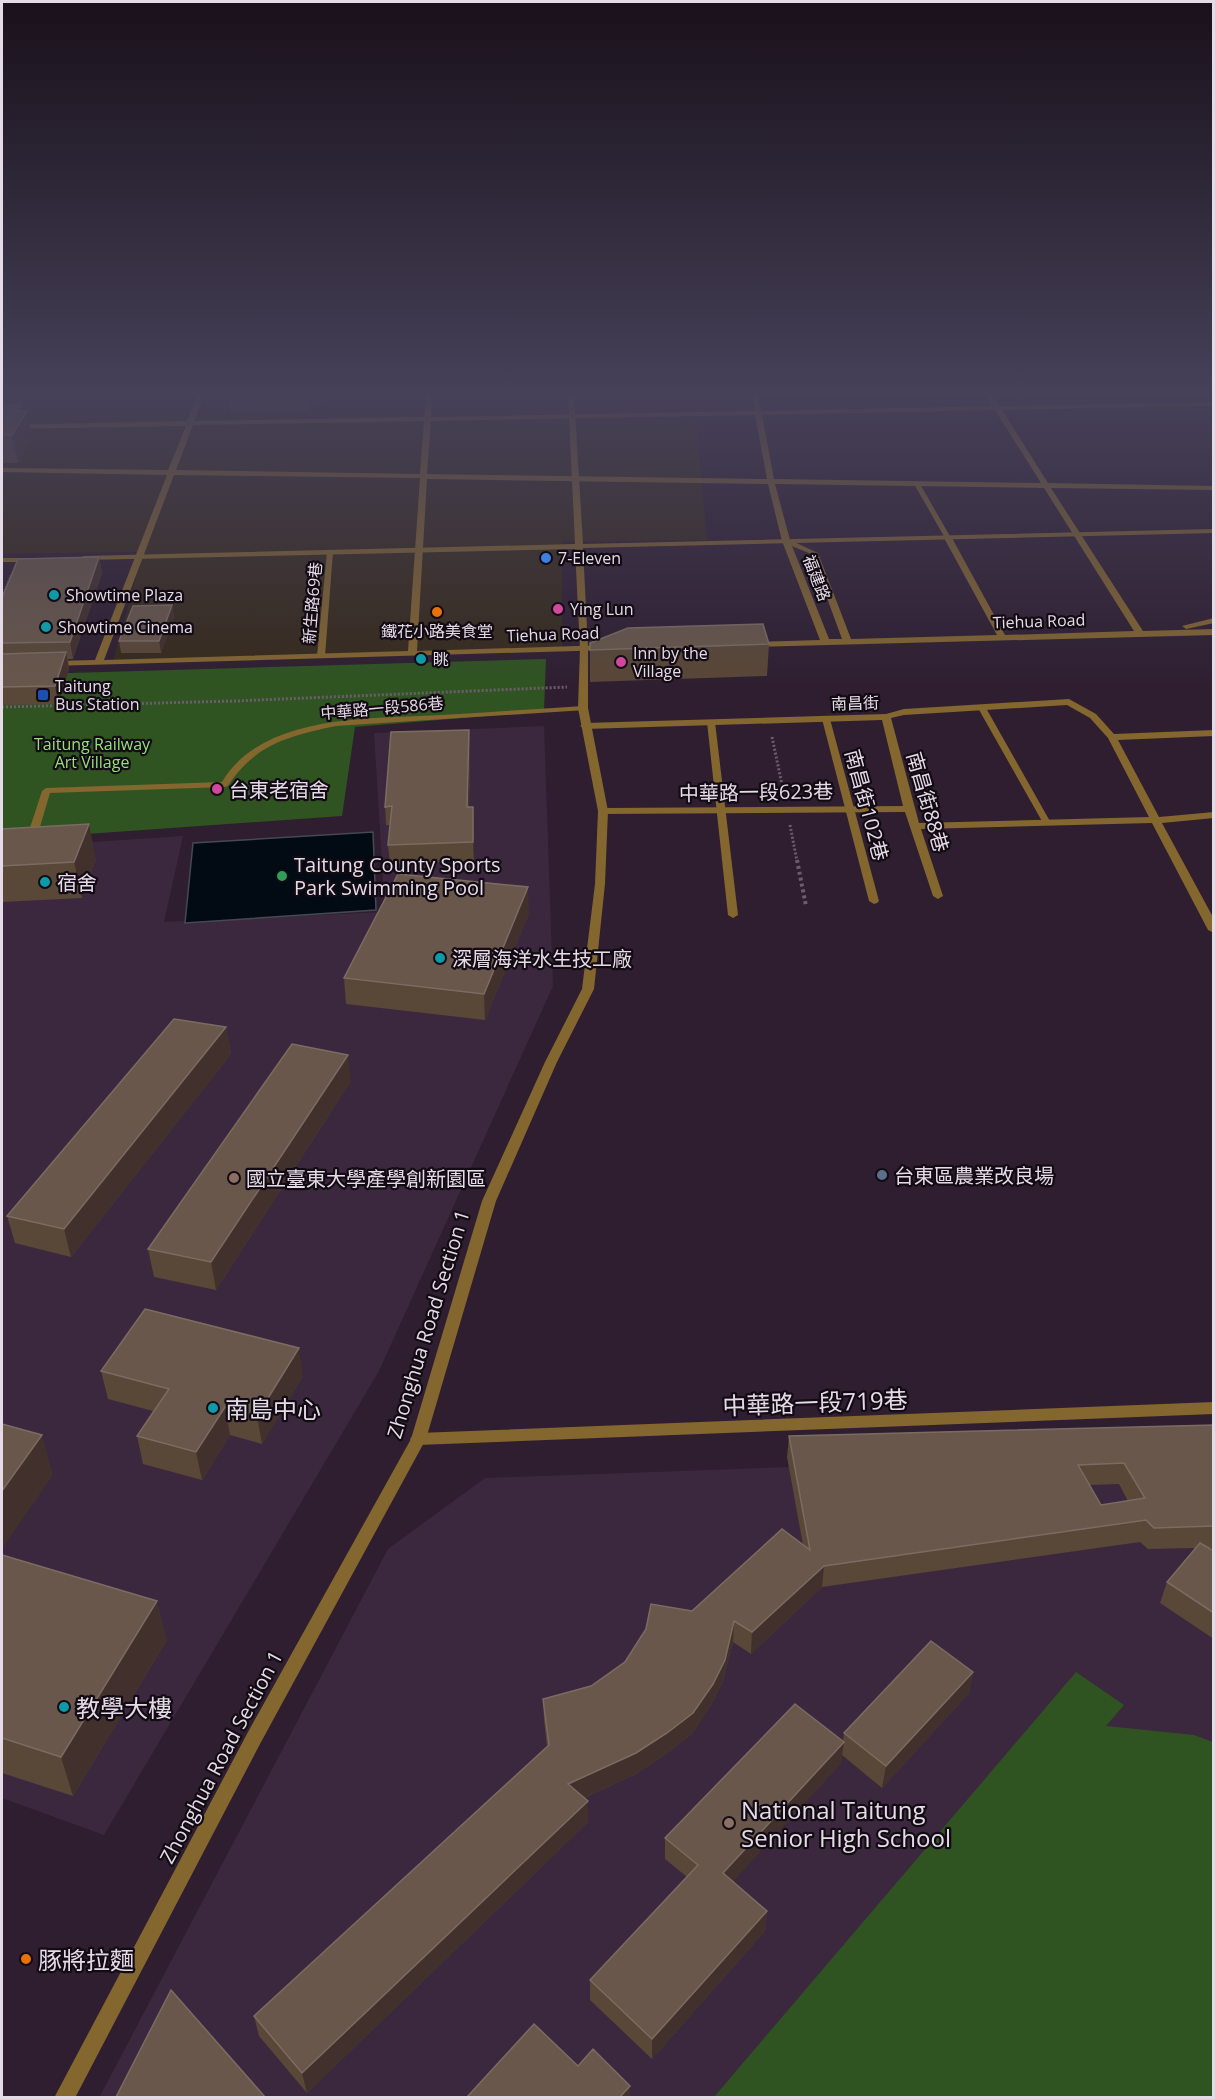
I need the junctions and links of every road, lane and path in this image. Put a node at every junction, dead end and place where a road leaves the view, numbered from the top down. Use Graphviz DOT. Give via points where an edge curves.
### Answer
graph roads {
  1 [pos="164,493"];
  2 [pos="421,493"];
  3 [pos="575,493"];
  4 [pos="774,493"];
  5 [pos="922,493"];
  6 [pos="1051,493"];
  7 [pos="1214,531"];
  8 [pos="1077,534"];
  9 [pos="948,538"];
  10 [pos="786,541"];
  11 [pos="578,546"];
  12 [pos="416,550"];
  13 [pos="330,552"];
  14 [pos="139,557"];
  15 [pos="47,559"];
  16 [pos="70,559"];
  17 [pos="2,560"];
  18 [pos="14,568"];
  19 [pos="2,596"];
  20 [pos="1214,620"];
  21 [pos="1214,632"];
  22 [pos="1140,633"];
  23 [pos="1002,637"];
  24 [pos="826,643"];
  25 [pos="848,643"];
  26 [pos="745,645"];
  27 [pos="618,647"];
  28 [pos="584,648"];
  29 [pos="412,653"];
  30 [pos="321,656"];
  31 [pos="98,663"];
  32 [pos="44,664"];
  33 [pos="583,686"];
  34 [pos="2,707"];
  35 [pos="583,708"];
  36 [pos="982,708"];
  37 [pos="886,717"];
  38 [pos="826,719"];
  39 [pos="711,722"];
  40 [pos="585,726"];
  41 [pos="1214,733"];
  42 [pos="1112,737"];
  43 [pos="850,809"];
  44 [pos="909,809"];
  45 [pos="721,811"];
  46 [pos="603,812"];
  47 [pos="1214,815"];
  48 [pos="1158,820"];
  49 [pos="1047,823"];
  50 [pos="914,826"];
  51 [pos="29,846"];
  52 [pos="938,896"];
  53 [pos="874,901"];
  54 [pos="733,915"];
  55 [pos="1214,930"];
  56 [pos="1214,1408"];
  57 [pos="418,1439"];
  58 [pos="64,2097"];
  1 -- 14 [label="street"];
  2 -- 12 [label="street"];
  3 -- 11 [label="street, Zhonghua Road Section 1"];
  4 -- 10 [label="street"];
  5 -- 9 [label="lane"];
  6 -- 8 [label="street"];
  7 -- 8 [label="street"];
  8 -- 9 [label="street"];
  8 -- 22 [label="street"];
  9 -- 10 [label="street"];
  9 -- 23 [label="street"];
  10 -- 11 [label="street"];
  10 -- 24 [label="street, 福建路"];
  10 -- 25 [label="street, 福建路" via="814,553"];
  11 -- 12 [label="street"];
  11 -- 28 [label="street, Zhonghua Road Section 1"];
  12 -- 13 [label="street"];
  12 -- 29 [label="street"];
  13 -- 14 [label="street"];
  13 -- 30 [label="lane, 新生路69巷"];
  14 -- 16 [label="street"];
  14 -- 31 [label="street"];
  15 -- 17 [label="street"];
  18 -- 19 [label="path"];
  20 -- 22 [label="street"];
  21 -- 22 [label="street, Tiehua Road"];
  22 -- 23 [label="street, Tiehua Road"];
  23 -- 25 [label="street, Tiehua Road"];
  24 -- 25 [label="street, Tiehua Road"];
  24 -- 26 [label="street, Tiehua Road"];
  27 -- 28 [label="street, Tiehua Road"];
  28 -- 29 [label="street, Tiehua Road"];
  28 -- 33 [label="street, Zhonghua Road Section 1"];
  29 -- 30 [label="street, Tiehua Road"];
  30 -- 31 [label="street, Tiehua Road"];
  31 -- 32 [label="street, Tiehua Road"];
  33 -- 34 [label="path"];
  33 -- 35 [label="street, Zhonghua Road Section 1"];
  35 -- 40 [label="street, Zhonghua Road Section 1"];
  35 -- 51 [label="lane, 中華路一段586巷" via="336,724 305,730 252,753 231,770 225,784 46,791"];
  36 -- 37 [label="street, 南昌街" via="904,712"];
  36 -- 42 [label="street, 南昌街" via="1069,702 1093,717"];
  36 -- 49 [label="lane"];
  37 -- 38 [label="street, 南昌街"];
  37 -- 44 [label="street, 南昌街88巷"];
  38 -- 39 [label="street, 南昌街"];
  38 -- 43 [label="lane, 南昌街102巷"];
  39 -- 40 [label="street, 南昌街"];
  39 -- 45 [label="lane"];
  40 -- 46 [label="street, Zhonghua Road Section 1"];
  41 -- 42 [label="street"];
  42 -- 48 [label="street, 南昌街"];
  43 -- 44 [label="street, 中華路一段623巷"];
  43 -- 45 [label="street, 中華路一段623巷"];
  43 -- 53 [label="lane, 南昌街102巷"];
  44 -- 50 [label="street, 南昌街88巷"];
  45 -- 46 [label="street, 中華路一段623巷"];
  45 -- 54 [label="lane"];
  46 -- 57 [label="street, Zhonghua Road Section 1" via="600,884 588,989 489,1201"];
  47 -- 48 [label="street"];
  48 -- 49 [label="street"];
  48 -- 55 [label="street, 南昌街"];
  49 -- 50 [label="street"];
  50 -- 52 [label="street, 南昌街88巷"];
  56 -- 57 [label="street, 中華路一段719巷"];
  57 -- 58 [label="street, Zhonghua Road Section 1"];
}
